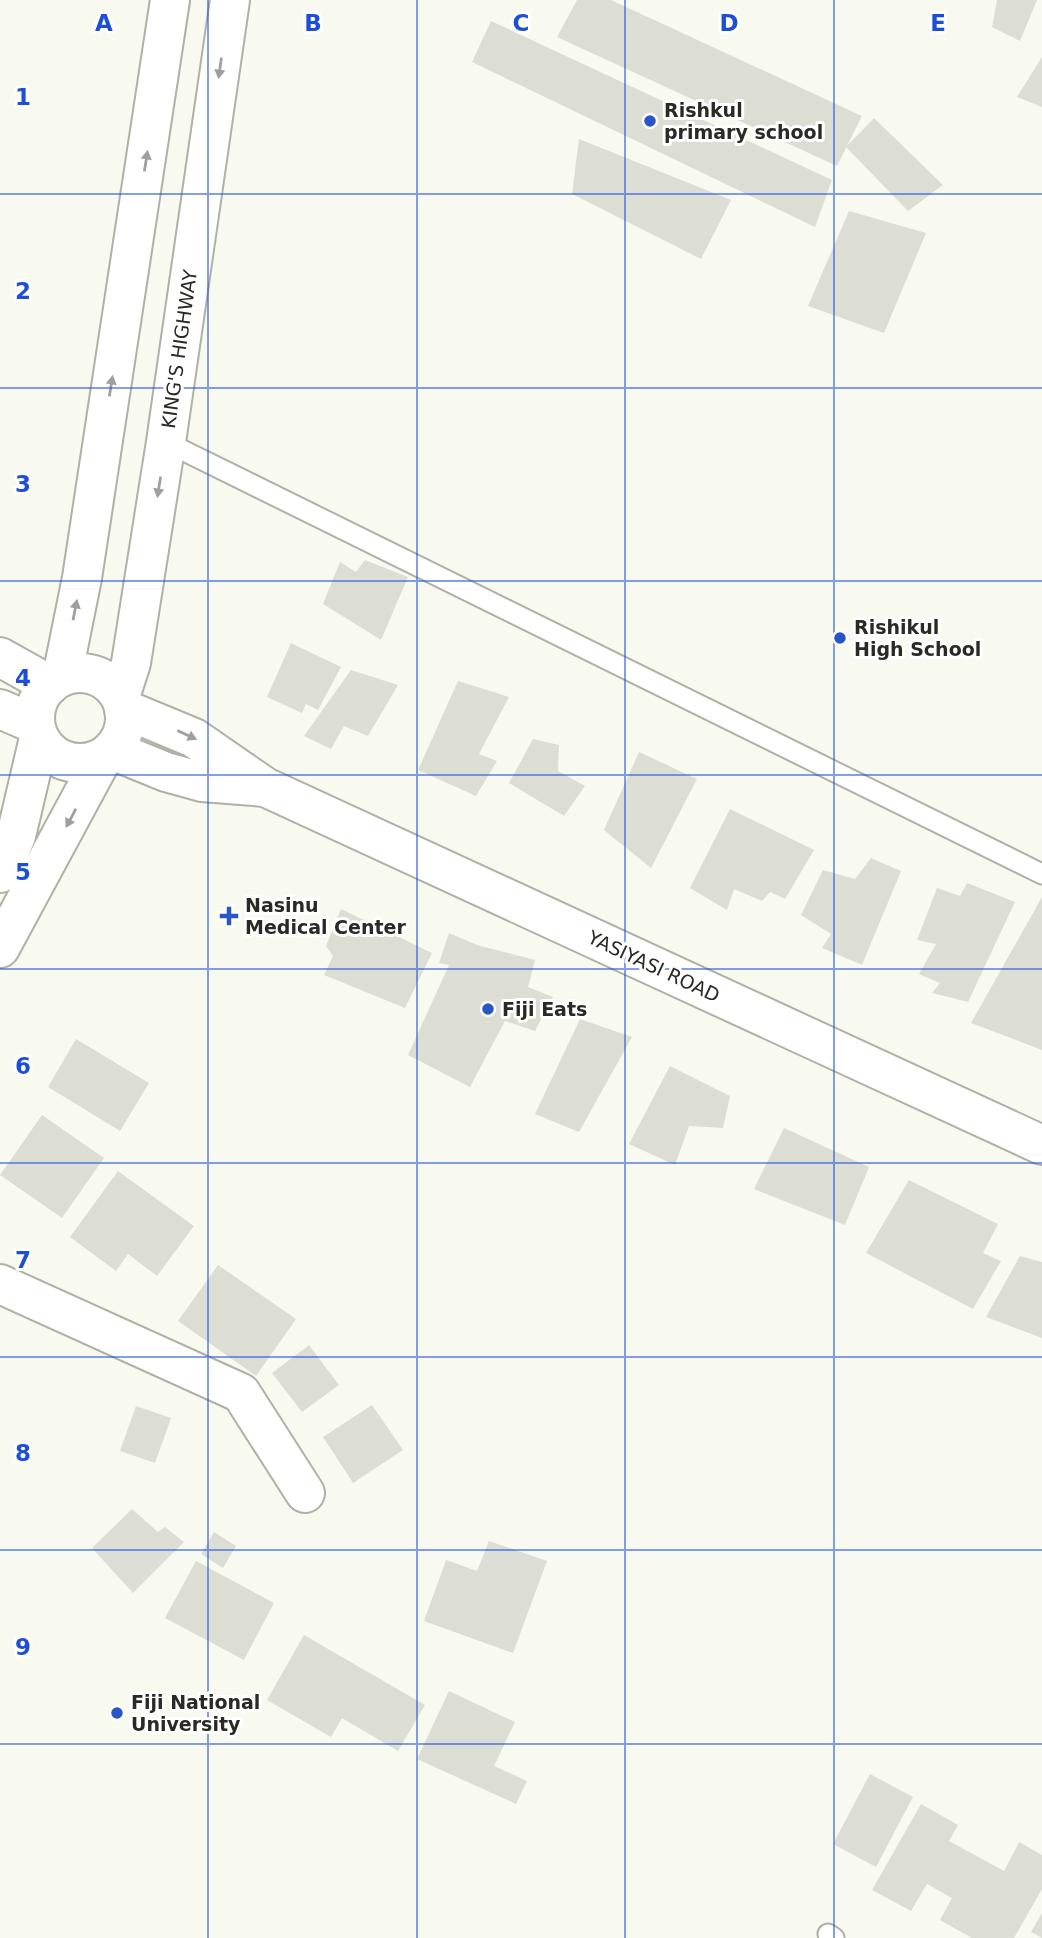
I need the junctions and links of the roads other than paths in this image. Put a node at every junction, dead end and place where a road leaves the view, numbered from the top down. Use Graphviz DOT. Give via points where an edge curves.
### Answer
graph roads {
  1 [pos="170,0"];
  2 [pos="230,0"];
  3 [pos="166,442"];
  4 [pos="0,657"];
  5 [pos="56,681"];
  6 [pos="122,703"];
  7 [pos="0,709"];
  8 [pos="37,731"];
  9 [pos="108,754"];
  10 [pos="265,787"];
  11 [pos="0,873"];
  12 [pos="1042,874"];
  13 [pos="0,948"];
  14 [pos="1042,1145"];
  15 [pos="0,1284"];
  16 [pos="305,1493"];
  5 -- 1 [label="main road, one-way" via="82,578"];
  2 -- 3 [label="main road, KING'S HIGHWAY, one-way"];
  3 -- 6 [label="main road, KING'S HIGHWAY, one-way"];
  3 -- 12 [label="lane"];
  4 -- 5 [label="main road"];
  5 -- 6 [label="main road" via="78,673 95,676 110,684"];
  5 -- 8 [label="main road" via="38,703"];
  6 -- 9 [label="main road" via="125,723 121,738"];
  6 -- 10 [label="main road, YASIYASI ROAD, one-way" via="194,738"];
  7 -- 8 [label="main road"];
  8 -- 9 [label="main road" via="51,753 67,762 85,763"];
  8 -- 11 [label="main road" via="23,811"];
  9 -- 10 [label="main road, YASIYASI ROAD" via="202,782"];
  9 -- 13 [label="main road, one-way"];
  10 -- 14 [label="main road, YASIYASI ROAD"];
  15 -- 16 [label="main road" via="241,1393"];
}
